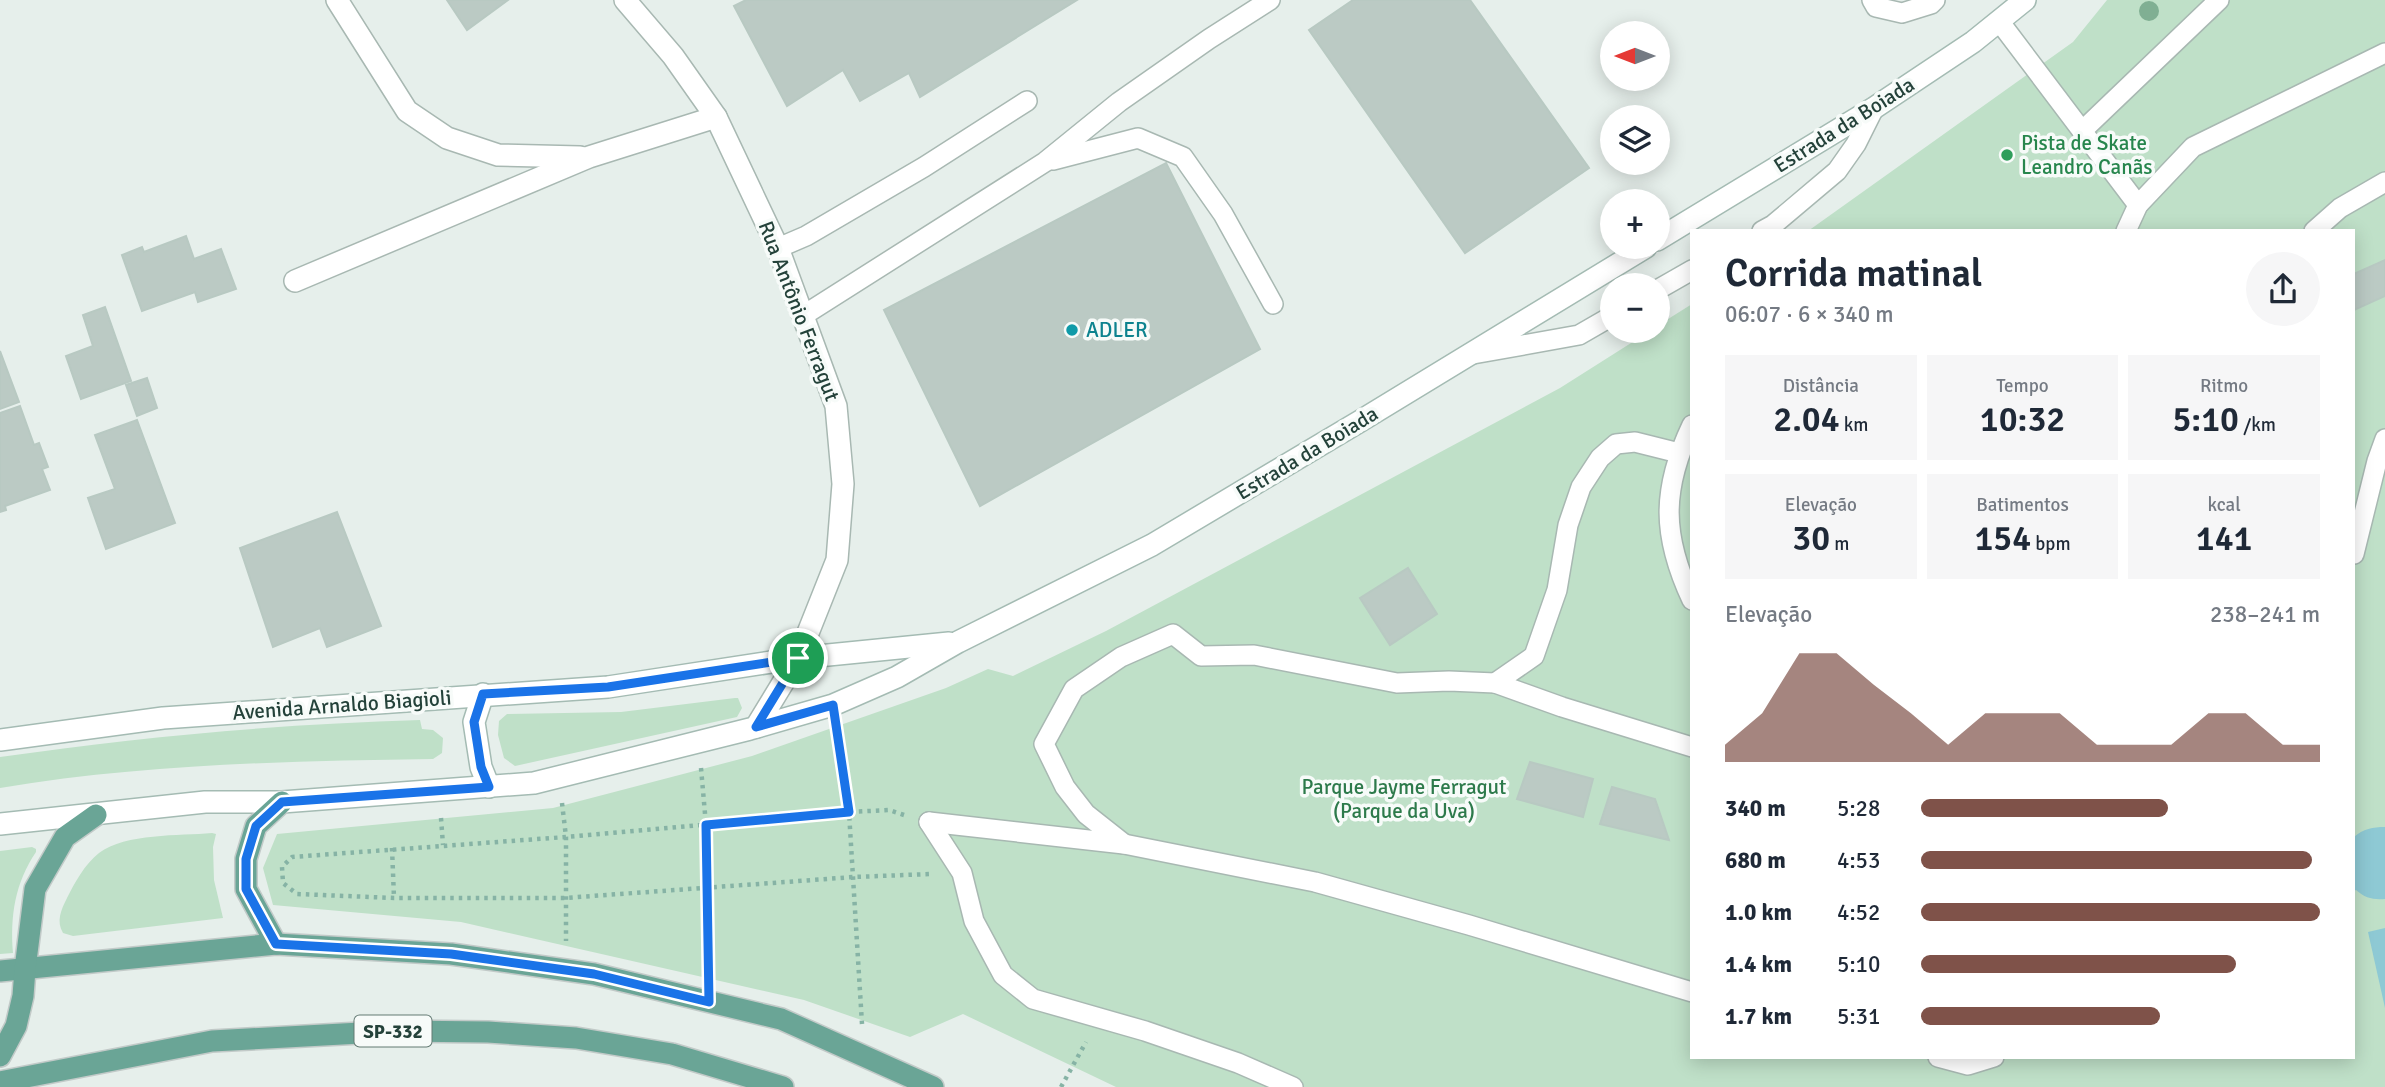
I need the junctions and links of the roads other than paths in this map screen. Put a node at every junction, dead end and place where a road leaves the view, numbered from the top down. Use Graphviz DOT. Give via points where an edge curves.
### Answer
graph roads {
  1 [pos="337,0"];
  2 [pos="625,0"];
  3 [pos="1270,0"];
  4 [pos="1872,0"];
  5 [pos="1935,0"];
  6 [pos="2025,0"];
  7 [pos="2219,0"];
  8 [pos="1999,21"];
  9 [pos="2385,53"];
  10 [pos="1027,101"];
  11 [pos="1874,108"];
  12 [pos="716,117"];
  13 [pos="2082,131"];
  14 [pos="589,157"];
  15 [pos="1045,162"];
  16 [pos="2385,182"];
  17 [pos="2138,205"];
  18 [pos="1766,229"];
  19 [pos="2127,229"];
  20 [pos="2317,229"];
  21 [pos="1670,232"];
  22 [pos="778,248"];
  23 [pos="1626,259"];
  24 [pos="1690,271"];
  25 [pos="295,281"];
  26 [pos="1670,283"];
  27 [pos="1273,304"];
  28 [pos="804,315"];
  29 [pos="1600,323"];
  30 [pos="1468,355"];
  31 [pos="1690,429"];
  32 [pos="2385,439"];
  33 [pos="1679,453"];
  34 [pos="2355,550"];
  35 [pos="1690,596"];
  36 [pos="958,642"];
  37 [pos="798,658"];
  38 [pos="1495,683"];
  39 [pos="483,694"];
  40 [pos="756,727"];
  41 [pos="0,740"];
  42 [pos="1690,746"];
  43 [pos="489,787"];
  44 [pos="282,802"];
  45 [pos="96,814"];
  46 [pos="0,824"];
  47 [pos="1124,844"];
  48 [pos="276,944"];
  49 [pos="25,969"];
  50 [pos="0,971"];
  51 [pos="1690,991"];
  52 [pos="0,1056"];
  53 [pos="1946,1059"];
  54 [pos="1988,1059"];
  55 [pos="0,1082"];
  56 [pos="783,1087"];
  57 [pos="933,1087"];
  58 [pos="1293,1087"];
  1 -- 14 [label="main road" via="407,111 447,138 498,155"];
  2 -- 12 [label="main road, Rua Antônio Ferragut" via="673,56"];
  3 -- 15 [label="lane" via="1119,102"];
  4 -- 5 [label="lane" via="1877,7 1902,13"];
  6 -- 8 [label="main road, Estrada da Boiada"];
  7 -- 13 [label="lane"];
  8 -- 11 [label="main road, Estrada da Boiada"];
  8 -- 13 [label="lane"];
  9 -- 17 [label="lane" via="2193,147"];
  10 -- 22 [label="lane" via="925,167"];
  11 -- 18 [label="lane" via="1837,172"];
  11 -- 21 [label="main road, Estrada da Boiada"];
  12 -- 14 [label="main road"];
  12 -- 22 [label="main road, Rua Antônio Ferragut"];
  13 -- 17 [label="lane"];
  14 -- 25 [label="main road"];
  15 -- 27 [label="lane" via="1138,138 1183,157 1223,214"];
  15 -- 28 [label="lane"];
  16 -- 20 [label="lane" via="2340,208"];
  17 -- 19 [label="lane"];
  22 -- 28 [label="main road, Rua Antônio Ferragut"];
  23 -- 30 [label="main road, Estrada da Boiada"];
  24 -- 26 [label="lane"];
  28 -- 37 [label="main road, Rua Antônio Ferragut" via="836,405 843,484 837,560"];
  29 -- 30 [label="lane" via="1579,335"];
  30 -- 36 [label="main road, Estrada da Boiada" via="1152,545"];
  31 -- 33 [label="lane"];
  32 -- 34 [label="lane"];
  33 -- 35 [label="lane" via="1670,492 1669,531"];
  33 -- 38 [label="lane" via="1635,442 1616,444 1600,458 1581,487 1568,524 1557,590 1534,656"];
  36 -- 37 [label="main road, Avenida Arnaldo Biagioli"];
  36 -- 40 [label="main road" via="897,677 833,705"];
  37 -- 39 [label="main road, Avenida Arnaldo Biagioli" via="608,687"];
  37 -- 40 [label="main road, Rua Antônio Ferragut"];
  38 -- 42 [label="lane"];
  38 -- 47 [label="lane" via="1397,683 1254,655 1200,656 1173,634 1144,645 1074,689 1044,744 1065,787 1086,814"];
  39 -- 41 [label="main road, Avenida Arnaldo Biagioli" via="163,718"];
  39 -- 43 [label="main road" via="474,722"];
  40 -- 43 [label="main road" via="534,783"];
  43 -- 44 [label="main road"];
  44 -- 45 [label="main road" via="205,803"];
  44 -- 48 [label="main road" via="256,826 246,859 246,889"];
  45 -- 46 [label="main road"];
  45 -- 49 [label="main road" via="65,837 35,889"];
  47 -- 51 [label="lane" via="1315,882"];
  47 -- 58 [label="lane" via="929,822 962,873 974,921 1003,975 1034,999 1145,1031"];
  48 -- 49 [label="main road"];
  48 -- 57 [label="main road" via="451,954 594,974 781,1019"];
  49 -- 50 [label="main road"];
  49 -- 52 [label="main road" via="16,1026"];
  53 -- 54 [label="lane" via="1968,1065"];
  55 -- 56 [label="main road, SP-332" via="212,1041 411,1031 576,1038 671,1054"];
}
